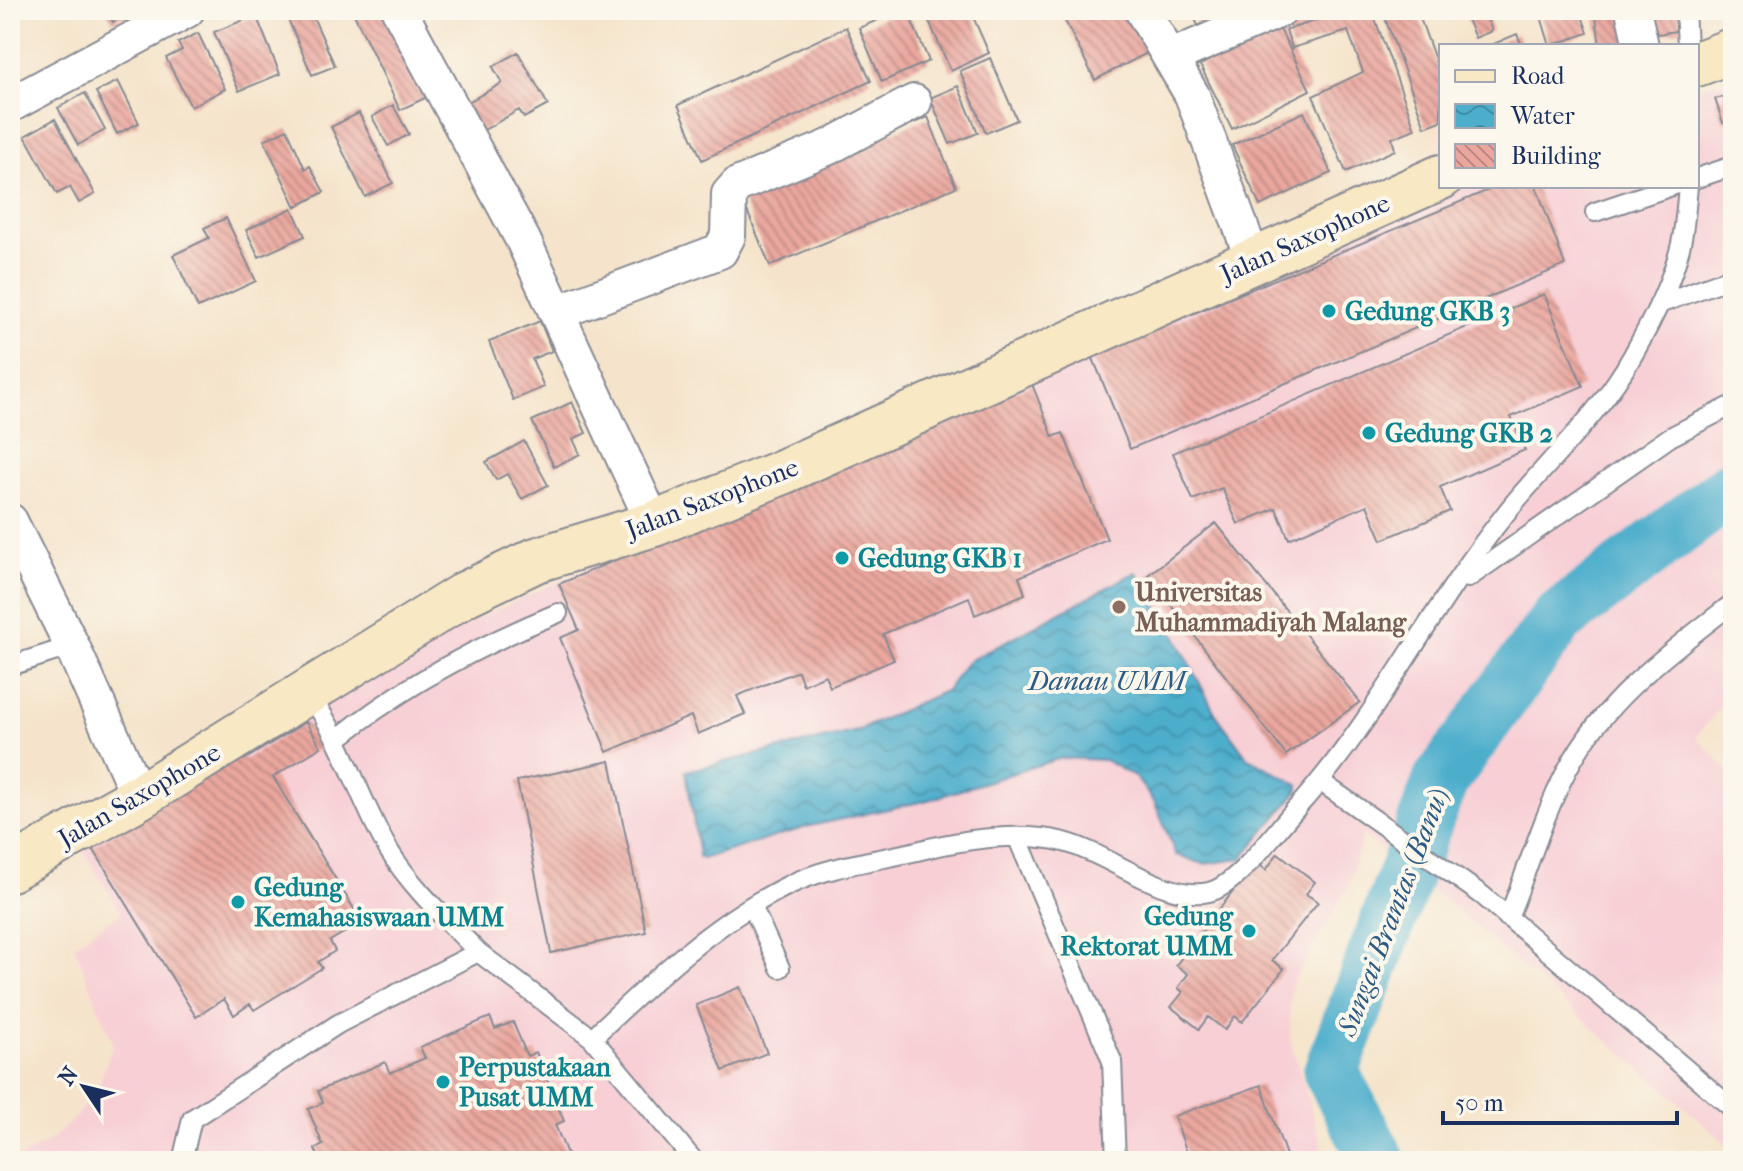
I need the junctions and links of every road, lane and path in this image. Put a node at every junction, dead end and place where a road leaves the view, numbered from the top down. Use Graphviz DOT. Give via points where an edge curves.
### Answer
graph roads {
  1 [pos="187,10"];
  2 [pos="399,10"];
  3 [pos="1142,10"];
  4 [pos="1280,10"];
  5 [pos="1633,10"];
  6 [pos="1685,10"];
  7 [pos="1641,44"];
  8 [pos="1687,44"];
  9 [pos="1733,50"];
  10 [pos="1171,57"];
  11 [pos="1699,63"];
  12 [pos="914,102"];
  13 [pos="10,105"];
  14 [pos="1733,166"];
  15 [pos="1699,177"];
  16 [pos="1439,178"];
  17 [pos="1666,188"];
  18 [pos="1688,188"];
  19 [pos="1595,212"];
  20 [pos="1253,260"];
  21 [pos="1733,277"];
  22 [pos="1659,304"];
  23 [pos="558,312"];
  24 [pos="1733,405"];
  25 [pos="10,521"];
  26 [pos="654,524"];
  27 [pos="25,564"];
  28 [pos="1456,587"];
  29 [pos="1733,603"];
  30 [pos="558,613"];
  31 [pos="72,646"];
  32 [pos="10,666"];
  33 [pos="309,694"];
  34 [pos="337,739"];
  35 [pos="1321,782"];
  36 [pos="139,797"];
  37 [pos="1018,839"];
  38 [pos="10,869"];
  39 [pos="753,908"];
  40 [pos="1508,918"];
  41 [pos="478,952"];
  42 [pos="780,968"];
  43 [pos="592,1038"];
  44 [pos="1733,1109"];
  45 [pos="182,1161"];
  46 [pos="694,1161"];
  47 [pos="1116,1161"];
  1 -- 13 [label="street"];
  2 -- 23 [label="street"];
  3 -- 10 [label="street"];
  4 -- 10 [label="street"];
  5 -- 7 [label="street"];
  6 -- 8 [label="lane"];
  9 -- 11 [label="main road"];
  10 -- 20 [label="street" via="1192,95"];
  12 -- 23 [label="street" via="829,147 737,185 729,194 728,236 720,251"];
  14 -- 15 [label="lane"];
  16 -- 20 [label="main road, Jalan Saxophone"];
  17 -- 19 [label="lane"];
  18 -- 22 [label="lane" via="1680,248"];
  20 -- 26 [label="main road, Jalan Saxophone" via="795,467"];
  21 -- 22 [label="lane"];
  22 -- 28 [label="lane" via="1595,412 1505,514"];
  23 -- 26 [label="street"];
  24 -- 28 [label="lane" via="1658,445"];
  25 -- 27 [label="street"];
  26 -- 33 [label="main road, Jalan Saxophone" via="536,560 465,594"];
  27 -- 31 [label="street"];
  28 -- 35 [label="lane"];
  29 -- 40 [label="lane" via="1645,670 1596,726 1565,774"];
  30 -- 34 [label="lane" via="483,644"];
  31 -- 32 [label="lane"];
  31 -- 36 [label="street"];
  33 -- 34 [label="lane"];
  33 -- 36 [label="main road, Jalan Saxophone"];
  34 -- 41 [label="lane" via="389,850"];
  35 -- 37 [label="lane" via="1214,892 1172,889 1059,840"];
  35 -- 40 [label="lane"];
  36 -- 38 [label="main road, Jalan Saxophone"];
  37 -- 39 [label="lane" via="966,839 834,870 790,885"];
  37 -- 47 [label="lane" via="1112,1061"];
  39 -- 42 [label="lane"];
  39 -- 43 [label="lane" via="709,936"];
  40 -- 44 [label="lane"];
  41 -- 43 [label="lane"];
  41 -- 45 [label="lane" via="338,1024 192,1119"];
  43 -- 46 [label="lane"];
}
